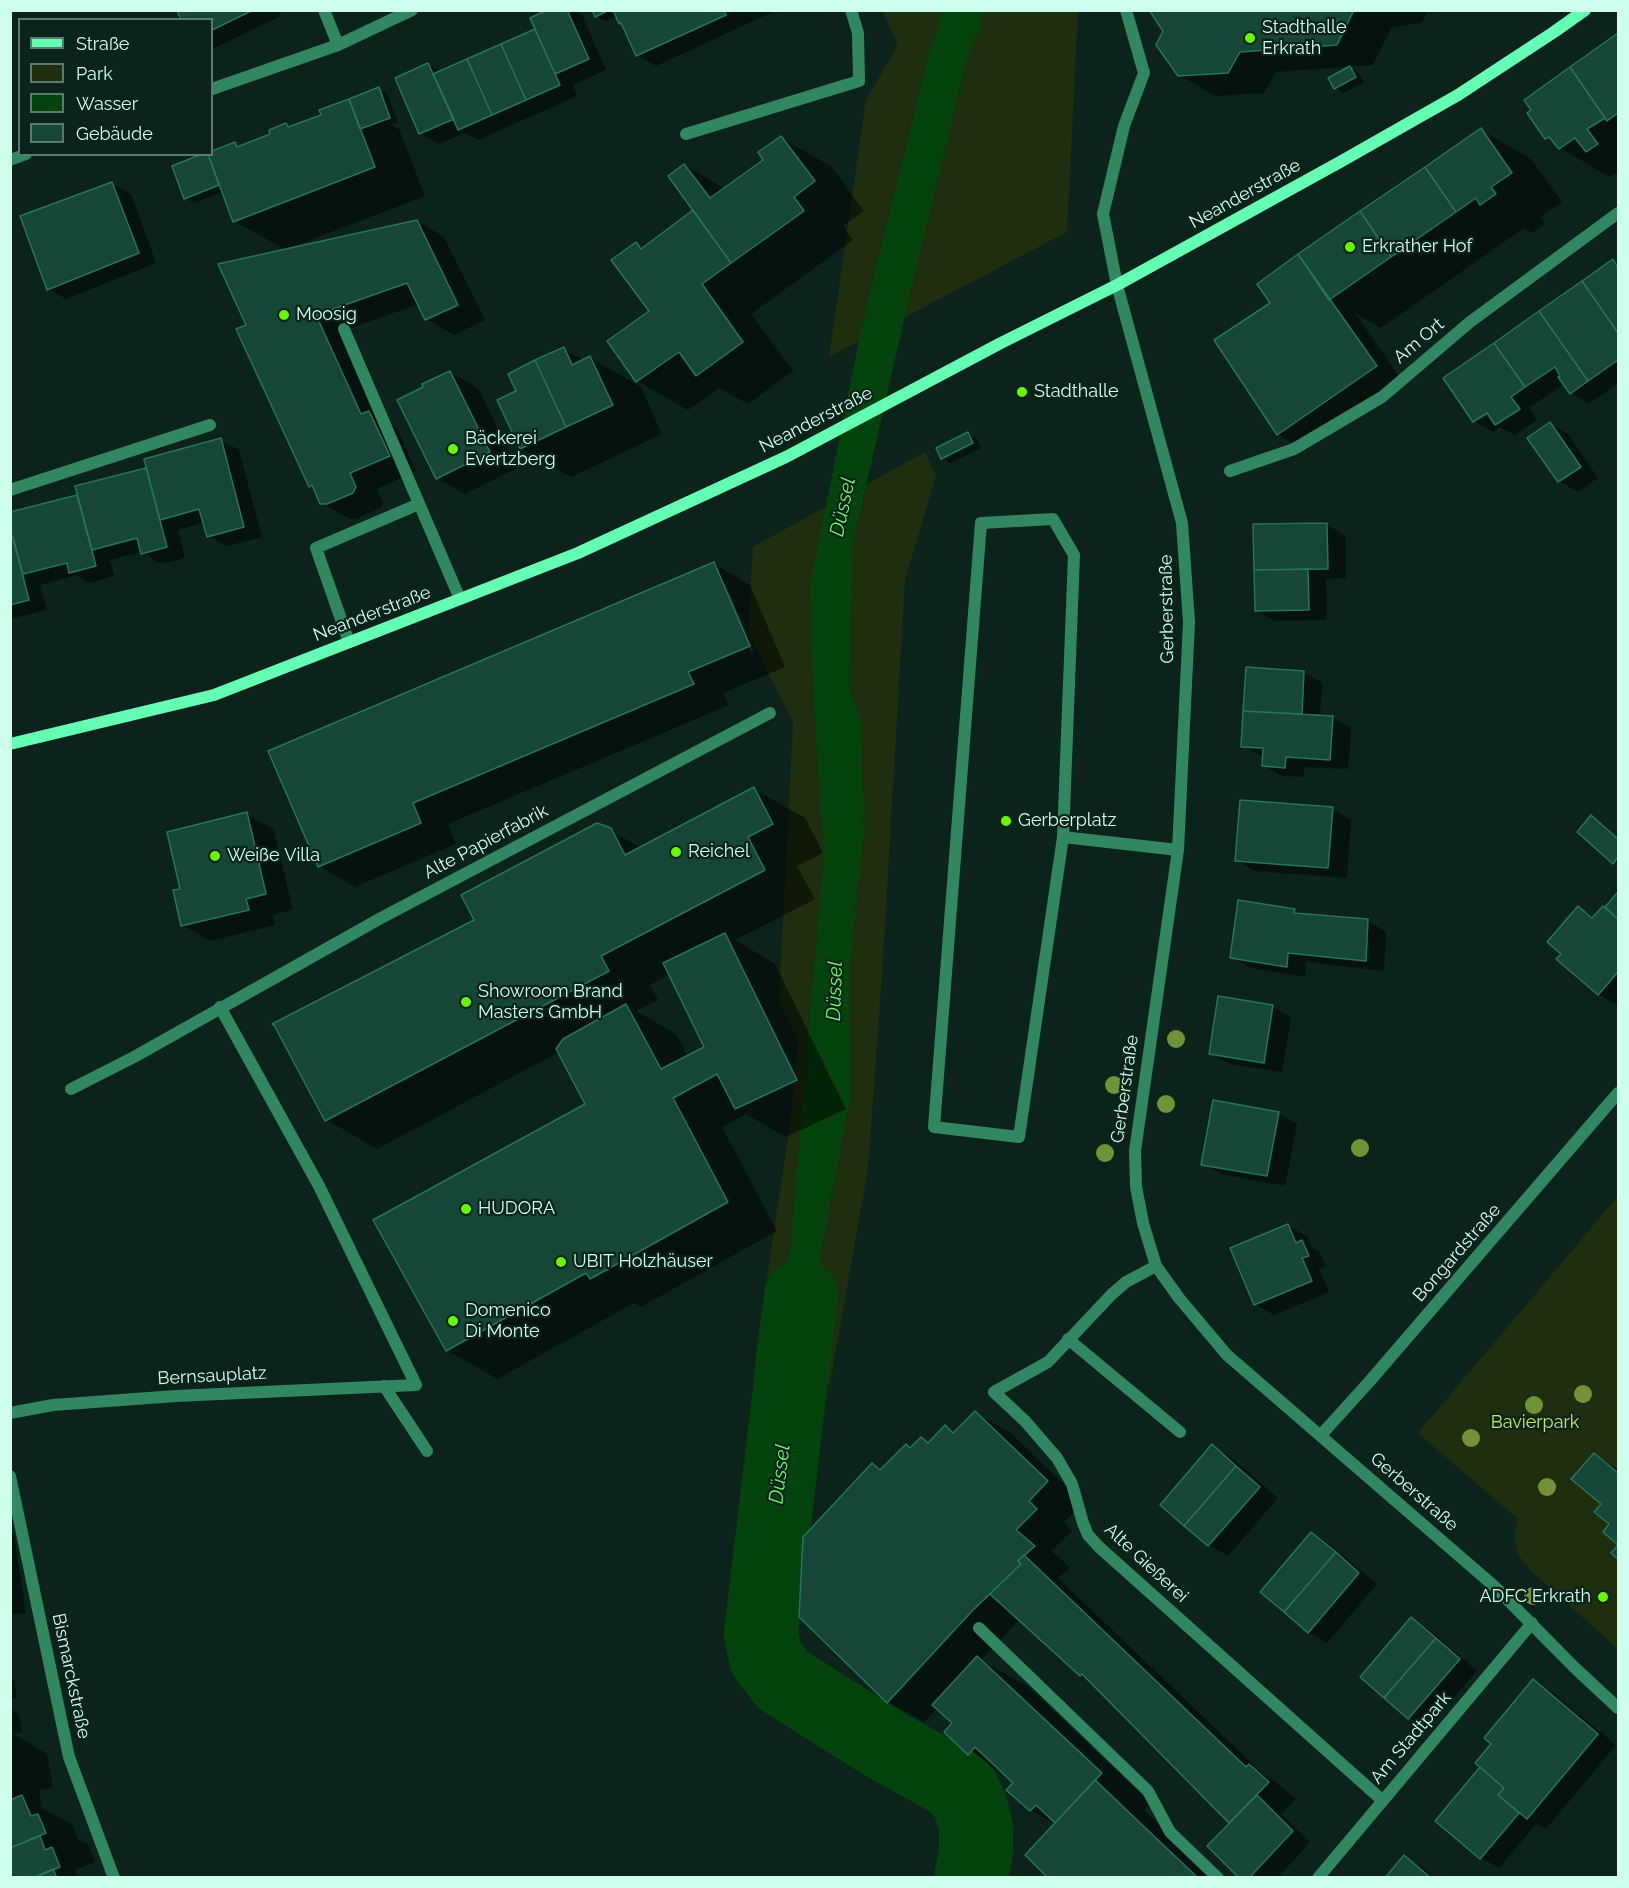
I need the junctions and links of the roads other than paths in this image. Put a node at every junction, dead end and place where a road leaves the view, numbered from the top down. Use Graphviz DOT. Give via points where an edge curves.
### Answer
graph roads {
  1 [pos="324,10"];
  2 [pos="412,10"];
  3 [pos="851,10"];
  4 [pos="1126,10"];
  5 [pos="1585,10"];
  6 [pos="338,45"];
  7 [pos="213,89"];
  8 [pos="686,134"];
  9 [pos="1618,213"];
  10 [pos="1117,285"];
  11 [pos="344,329"];
  12 [pos="210,425"];
  13 [pos="1230,471"];
  14 [pos="10,490"];
  15 [pos="419,504"];
  16 [pos="460,599"];
  17 [pos="349,642"];
  18 [pos="770,713"];
  19 [pos="10,744"];
  20 [pos="1063,837"];
  21 [pos="1178,850"];
  22 [pos="220,1007"];
  23 [pos="70,1089"];
  24 [pos="1618,1093"];
  25 [pos="1156,1266"];
  26 [pos="1068,1339"];
  27 [pos="384,1386"];
  28 [pos="10,1413"];
  29 [pos="1180,1432"];
  30 [pos="1321,1435"];
  31 [pos="427,1451"];
  32 [pos="10,1476"];
  33 [pos="1532,1623"];
  34 [pos="979,1628"];
  35 [pos="1618,1707"];
  36 [pos="1382,1800"];
  37 [pos="114,1878"];
  38 [pos="1218,1878"];
  39 [pos="1318,1878"];
  1 -- 6 [label="street"];
  2 -- 6 [label="street"];
  3 -- 8 [label="street" via="858,33 859,81"];
  4 -- 10 [label="street, Gerberstraße" via="1144,73 1124,126 1103,214"];
  5 -- 10 [label="main road, Neanderstraße" via="1458,95"];
  6 -- 7 [label="street"];
  9 -- 13 [label="street, Am Ort" via="1470,322 1382,397 1294,449"];
  10 -- 16 [label="main road, Neanderstraße" via="786,457 578,553"];
  10 -- 21 [label="street, Gerberstraße" via="1182,523 1189,622"];
  11 -- 15 [label="street"];
  12 -- 14 [label="street"];
  15 -- 16 [label="street"];
  15 -- 17 [label="street" via="316,548"];
  16 -- 17 [label="main road, Neanderstraße"];
  17 -- 19 [label="main road, Neanderstraße" via="213,695"];
  18 -- 22 [label="street, Alte Papierfabrik"];
  20 -- 20 [label="street" via="1074,555 1053,519 981,523 934,1127 1019,1137"];
  20 -- 21 [label="street"];
  21 -- 25 [label="street, Gerberstraße" via="1135,1151 1136,1187"];
  22 -- 23 [label="street, Alte Papierfabrik"];
  22 -- 27 [label="street, Bernsauplatz" via="319,1186 416,1385"];
  24 -- 30 [label="street, Bongardstraße"];
  25 -- 26 [label="street, Alte Gießerei" via="1126,1282"];
  25 -- 30 [label="street, Gerberstraße" via="1227,1355"];
  26 -- 29 [label="street"];
  26 -- 36 [label="street, Alte Gießerei" via="1048,1362 994,1392 1057,1458 1072,1484 1088,1535"];
  27 -- 28 [label="street, Bernsauplatz" via="75,1403"];
  27 -- 31 [label="street"];
  30 -- 33 [label="street, Gerberstraße"];
  32 -- 37 [label="street, Bismarckstraße" via="69,1756"];
  33 -- 35 [label="street, Gerberstraße"];
  33 -- 36 [label="street, Am Stadtpark"];
  34 -- 38 [label="street" via="1148,1791 1170,1832"];
  36 -- 39 [label="street, Am Stadtpark"];
}
